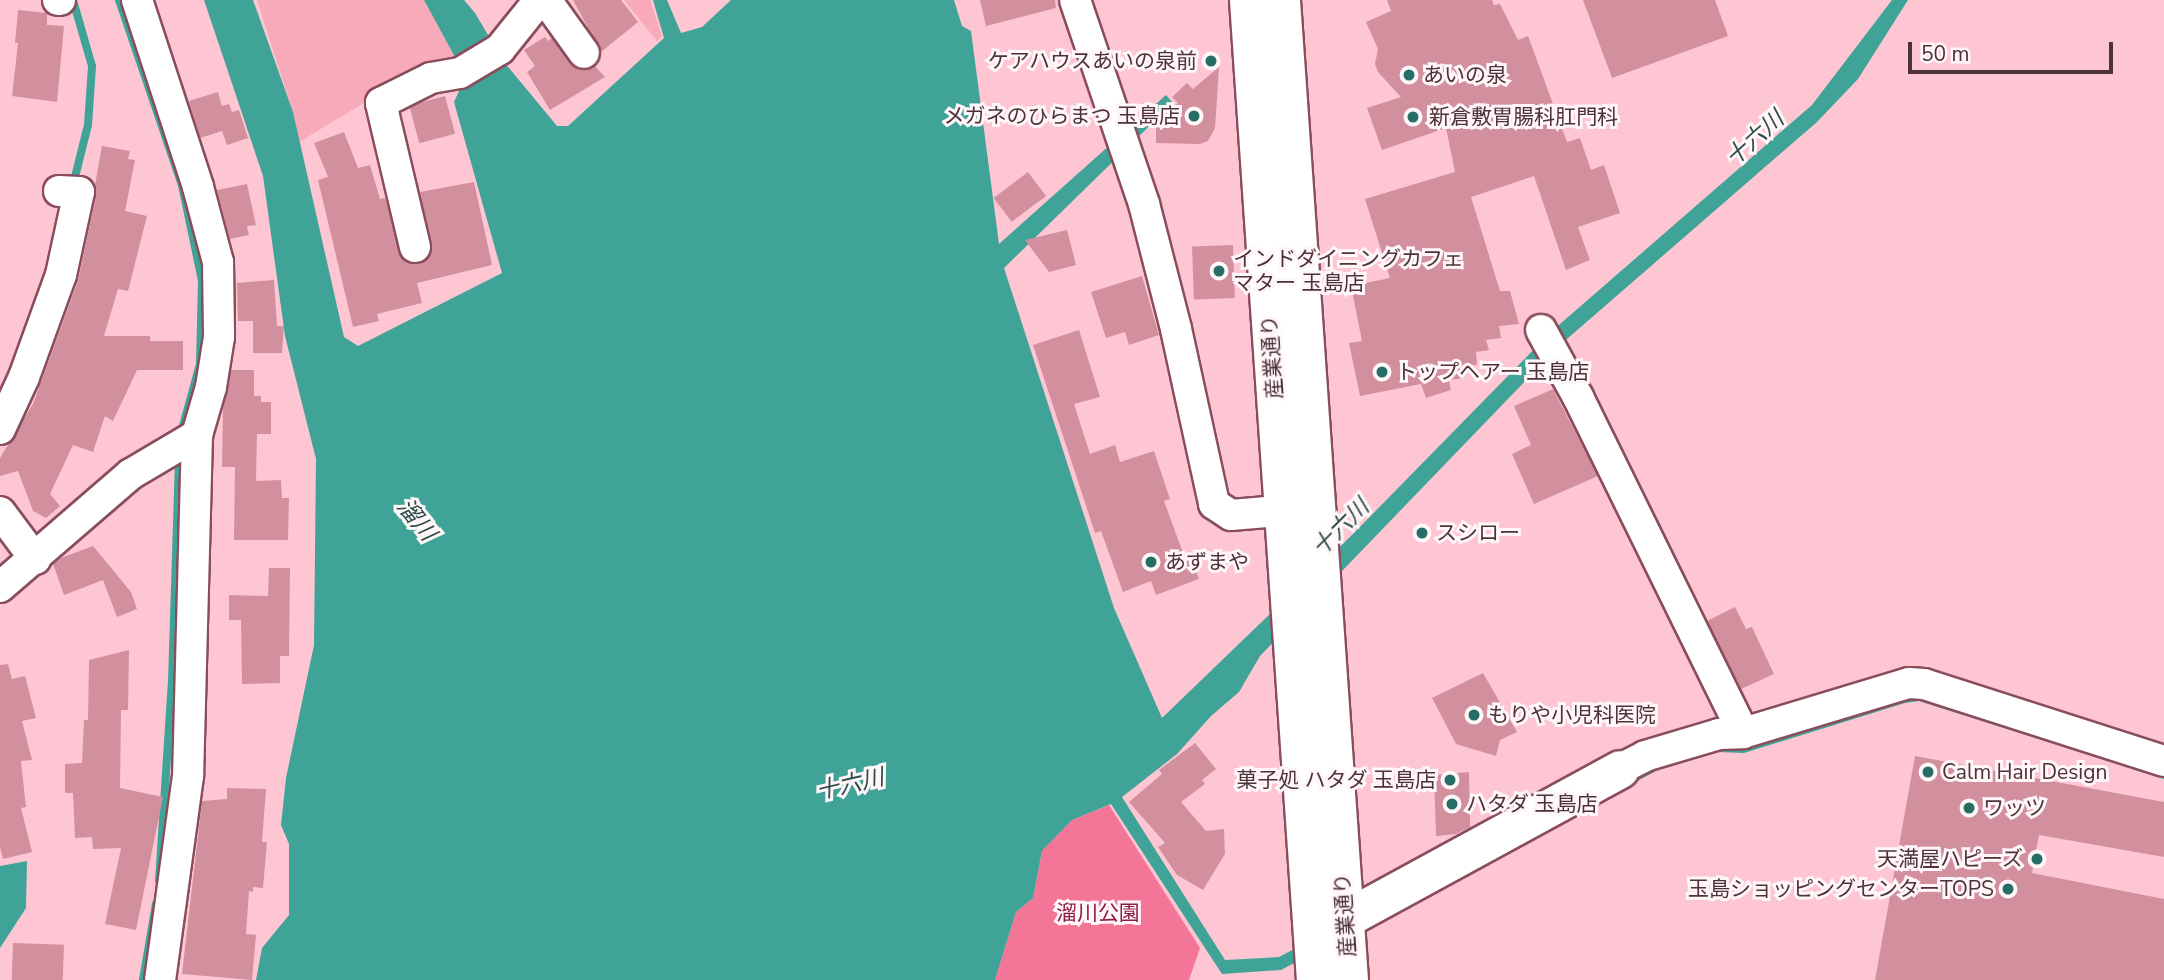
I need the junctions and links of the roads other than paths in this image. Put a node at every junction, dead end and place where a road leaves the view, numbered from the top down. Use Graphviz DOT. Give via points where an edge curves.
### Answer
graph roads {
  1 [pos="137,0"];
  2 [pos="1075,0"];
  3 [pos="1093,0"];
  4 [pos="1248,0"];
  5 [pos="1281,0"];
  6 [pos="539,2"];
  7 [pos="584,53"];
  8 [pos="1101,70"];
  9 [pos="67,191"];
  10 [pos="415,247"];
  11 [pos="1548,342"];
  12 [pos="0,429"];
  13 [pos="197,435"];
  14 [pos="1299,510"];
  15 [pos="0,512"];
  16 [pos="35,559"];
  17 [pos="0,587"];
  18 [pos="1743,733"];
  19 [pos="2164,761"];
  20 [pos="1620,769"];
  21 [pos="1345,919"];
  22 [pos="160,980"];
  23 [pos="1315,980"];
  24 [pos="1349,980"];
  1 -- 13 [label="street" via="218,262 219,337"];
  2 -- 8 [label="street"];
  3 -- 8 [label="street"];
  4 -- 14 [label="street, 産業通り"];
  5 -- 14 [label="street, 産業通り"];
  6 -- 7 [label="street"];
  6 -- 10 [label="street" via="500,49 460,73 431,78 381,103"];
  8 -- 14 [label="street" via="1144,204 1214,504 1231,514"];
  9 -- 12 [label="street" via="61,275"];
  11 -- 18 [label="street"];
  13 -- 16 [label="street" via="131,474"];
  13 -- 22 [label="street" via="188,776"];
  14 -- 21 [label="street, 産業通り" via="1320,555"];
  14 -- 23 [label="street, 産業通り" via="1288,589"];
  15 -- 16 [label="street"];
  16 -- 17 [label="street"];
  18 -- 19 [label="street" via="1909,684 1924,684"];
  18 -- 20 [label="street" via="1706,738"];
  20 -- 21 [label="street"];
  21 -- 24 [label="street, 産業通り"];
}
